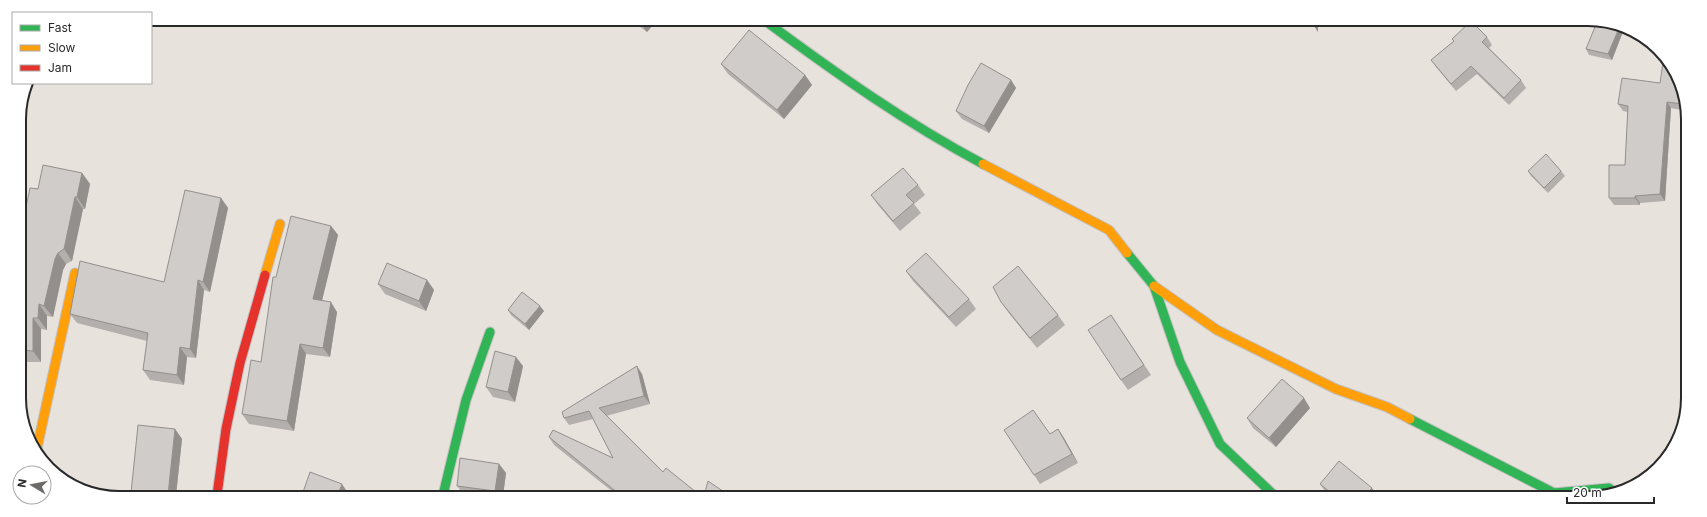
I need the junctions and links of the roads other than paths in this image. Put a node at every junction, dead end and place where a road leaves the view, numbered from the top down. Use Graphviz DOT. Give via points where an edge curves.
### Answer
graph roads {
  1 [pos="772,26"];
  2 [pos="280,224"];
  3 [pos="75,273"];
  4 [pos="1154,286"];
  5 [pos="490,332"];
  6 [pos="38,444"];
  7 [pos="1609,488"];
  8 [pos="218,491"];
  9 [pos="444,491"];
  10 [pos="1270,491"];
  11 [pos="1550,491"];
  12 [pos="1576,491"];
  1 -- 4 [label="street" via="836,73 952,148 1109,230"];
  2 -- 8 [label="street" via="240,363 226,429"];
  3 -- 6 [label="street"];
  4 -- 10 [label="street" via="1180,362 1220,444"];
  4 -- 11 [label="street" via="1217,330 1336,389 1387,407"];
  5 -- 9 [label="street" via="466,400"];
  7 -- 12 [label="street"];
}
